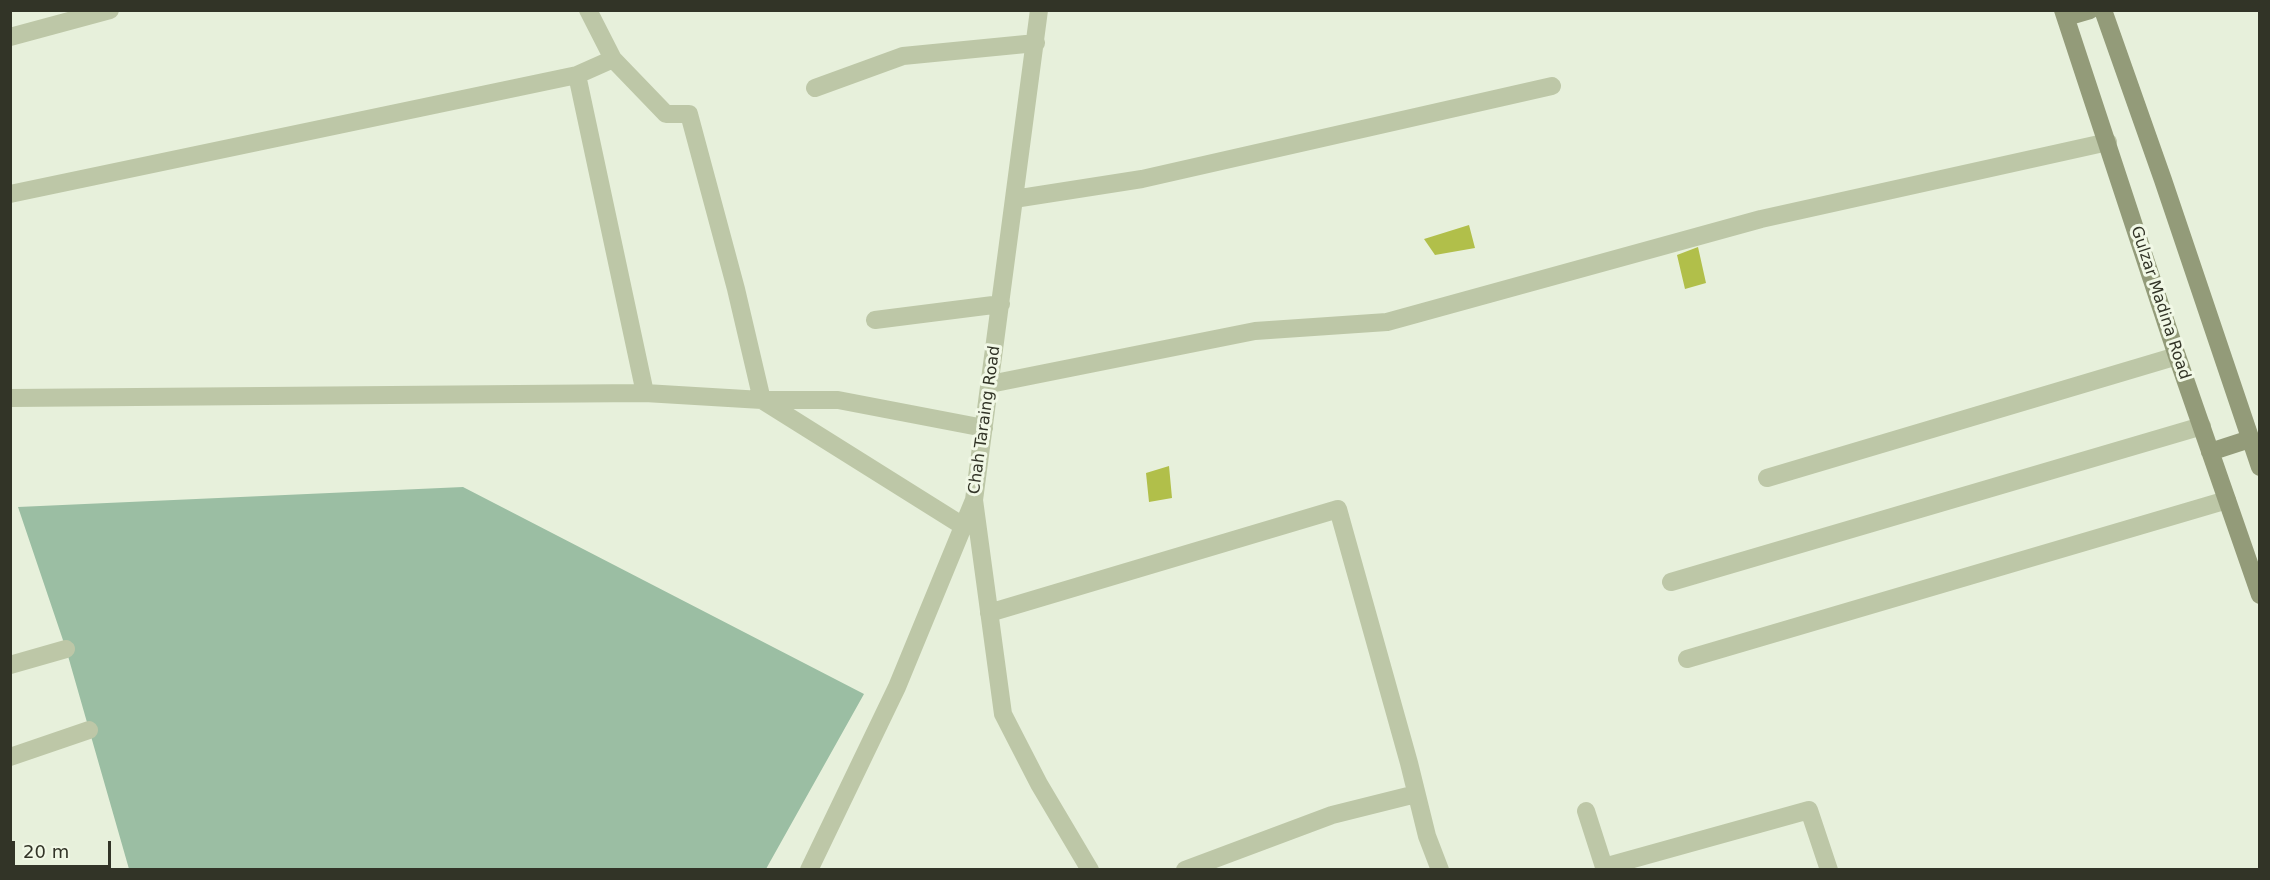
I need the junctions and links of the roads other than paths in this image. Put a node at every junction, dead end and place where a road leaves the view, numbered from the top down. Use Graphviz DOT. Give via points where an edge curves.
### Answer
graph roads {
  1 [pos="110,10"];
  2 [pos="588,10"];
  3 [pos="1039,10"];
  4 [pos="2090,10"];
  5 [pos="2103,10"];
  6 [pos="2065,14"];
  7 [pos="10,37"];
  8 [pos="1036,44"];
  9 [pos="613,59"];
  10 [pos="577,75"];
  11 [pos="1552,86"];
  12 [pos="815,88"];
  13 [pos="2108,142"];
  14 [pos="10,194"];
  15 [pos="1014,199"];
  16 [pos="1001,304"];
  17 [pos="875,320"];
  18 [pos="2177,356"];
  19 [pos="990,384"];
  20 [pos="645,393"];
  21 [pos="10,398"];
  22 [pos="762,400"];
  23 [pos="2202,426"];
  24 [pos="984,428"];
  25 [pos="2250,439"];
  26 [pos="2210,452"];
  27 [pos="2259,467"];
  28 [pos="1767,478"];
  29 [pos="974,500"];
  30 [pos="2227,500"];
  31 [pos="963,526"];
  32 [pos="1671,582"];
  33 [pos="2259,595"];
  34 [pos="989,613"];
  35 [pos="66,649"];
  36 [pos="1687,659"];
  37 [pos="10,665"];
  38 [pos="89,730"];
  39 [pos="10,757"];
  40 [pos="1416,794"];
  41 [pos="1586,811"];
  42 [pos="1604,868"];
  43 [pos="810,870"];
  44 [pos="1090,870"];
  45 [pos="1185,870"];
  46 [pos="1440,870"];
  47 [pos="1829,870"];
  1 -- 7 [label="street"];
  2 -- 9 [label="street"];
  3 -- 8 [label="street, Chah Taraing Road"];
  4 -- 6 [label="street"];
  5 -- 25 [label="street"];
  6 -- 13 [label="street, Gulzar Madina Road"];
  8 -- 12 [label="street" via="903,56"];
  8 -- 15 [label="street, Chah Taraing Road"];
  9 -- 10 [label="street"];
  9 -- 22 [label="street" via="666,114 689,114"];
  10 -- 14 [label="street"];
  10 -- 20 [label="street"];
  11 -- 15 [label="street" via="1142,179"];
  13 -- 18 [label="street, Gulzar Madina Road"];
  13 -- 19 [label="street" via="1761,219 1387,322 1255,331"];
  15 -- 16 [label="street, Chah Taraing Road"];
  16 -- 17 [label="street"];
  16 -- 19 [label="street, Chah Taraing Road"];
  18 -- 23 [label="street, Gulzar Madina Road"];
  18 -- 28 [label="street"];
  19 -- 24 [label="street, Chah Taraing Road"];
  20 -- 21 [label="street"];
  20 -- 22 [label="street"];
  22 -- 24 [label="street" via="838,400"];
  22 -- 31 [label="street"];
  23 -- 26 [label="street, Gulzar Madina Road"];
  23 -- 32 [label="street"];
  24 -- 29 [label="street, Chah Taraing Road"];
  25 -- 26 [label="street"];
  25 -- 27 [label="street"];
  26 -- 30 [label="street, Gulzar Madina Road"];
  29 -- 31 [label="street, Chah Taraing Road"];
  29 -- 34 [label="street"];
  30 -- 33 [label="street, Gulzar Madina Road"];
  30 -- 36 [label="street"];
  31 -- 43 [label="street, Chah Taraing Road" via="897,687"];
  34 -- 40 [label="street" via="1338,509"];
  34 -- 44 [label="street" via="1003,714"];
  35 -- 37 [label="street"];
  38 -- 39 [label="street"];
  40 -- 45 [label="street" via="1332,814"];
  40 -- 46 [label="street"];
  41 -- 42 [label="street"];
  42 -- 47 [label="street" via="1809,810"];
}
